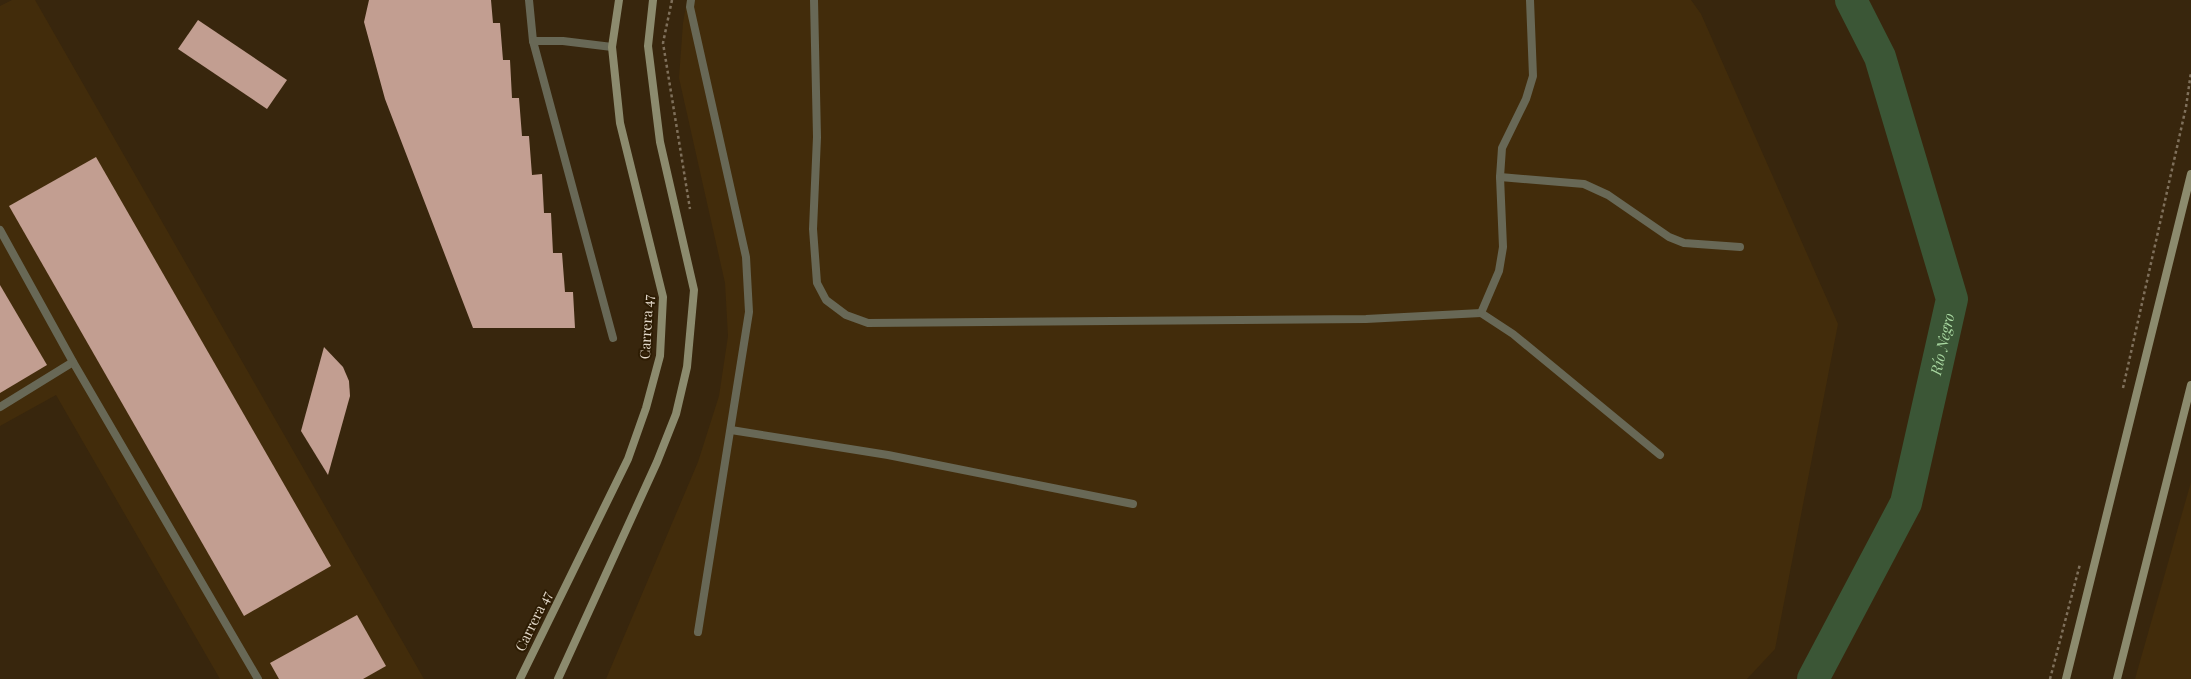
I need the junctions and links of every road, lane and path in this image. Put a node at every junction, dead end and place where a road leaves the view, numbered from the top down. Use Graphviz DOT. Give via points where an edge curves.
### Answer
graph roads {
  1 [pos="529,0"];
  2 [pos="619,0"];
  3 [pos="654,0"];
  4 [pos="692,0"];
  5 [pos="814,0"];
  6 [pos="1530,0"];
  7 [pos="533,41"];
  8 [pos="612,47"];
  9 [pos="2191,72"];
  10 [pos="2191,174"];
  11 [pos="1500,177"];
  12 [pos="0,230"];
  13 [pos="1740,247"];
  14 [pos="1481,313"];
  15 [pos="613,338"];
  16 [pos="73,362"];
  17 [pos="2191,384"];
  18 [pos="2122,393"];
  19 [pos="0,407"];
  20 [pos="731,430"];
  21 [pos="1660,455"];
  22 [pos="1133,504"];
  23 [pos="2080,562"];
  24 [pos="698,632"];
  25 [pos="258,679"];
  26 [pos="520,679"];
  27 [pos="558,679"];
  28 [pos="2050,679"];
  29 [pos="2066,679"];
  30 [pos="2117,679"];
  1 -- 7 [label="lane"];
  2 -- 8 [label="street, Carrera 47"];
  3 -- 27 [label="street" via="648,46 660,142 694,290 687,367 676,414 657,462"];
  4 -- 20 [label="lane" via="690,7 746,257 749,312"];
  5 -- 14 [label="lane" via="817,137 813,229 817,283 826,300 846,315 868,323 1366,319"];
  6 -- 11 [label="lane" via="1533,76 1526,99 1502,148"];
  7 -- 8 [label="lane" via="563,41"];
  7 -- 15 [label="lane"];
  8 -- 26 [label="street, Carrera 47" via="620,123 663,297 660,356 646,408 628,459"];
  9 -- 18 [label="path" via="2186,107"];
  10 -- 29 [label="street"];
  11 -- 13 [label="lane" via="1584,184 1608,195 1669,238 1684,243"];
  11 -- 14 [label="lane" via="1503,248 1499,271"];
  12 -- 16 [label="lane"];
  14 -- 21 [label="lane" via="1513,334"];
  16 -- 19 [label="lane"];
  16 -- 25 [label="lane"];
  17 -- 30 [label="street"];
  20 -- 22 [label="lane" via="888,455"];
  20 -- 24 [label="lane"];
  23 -- 28 [label="path"];
}
